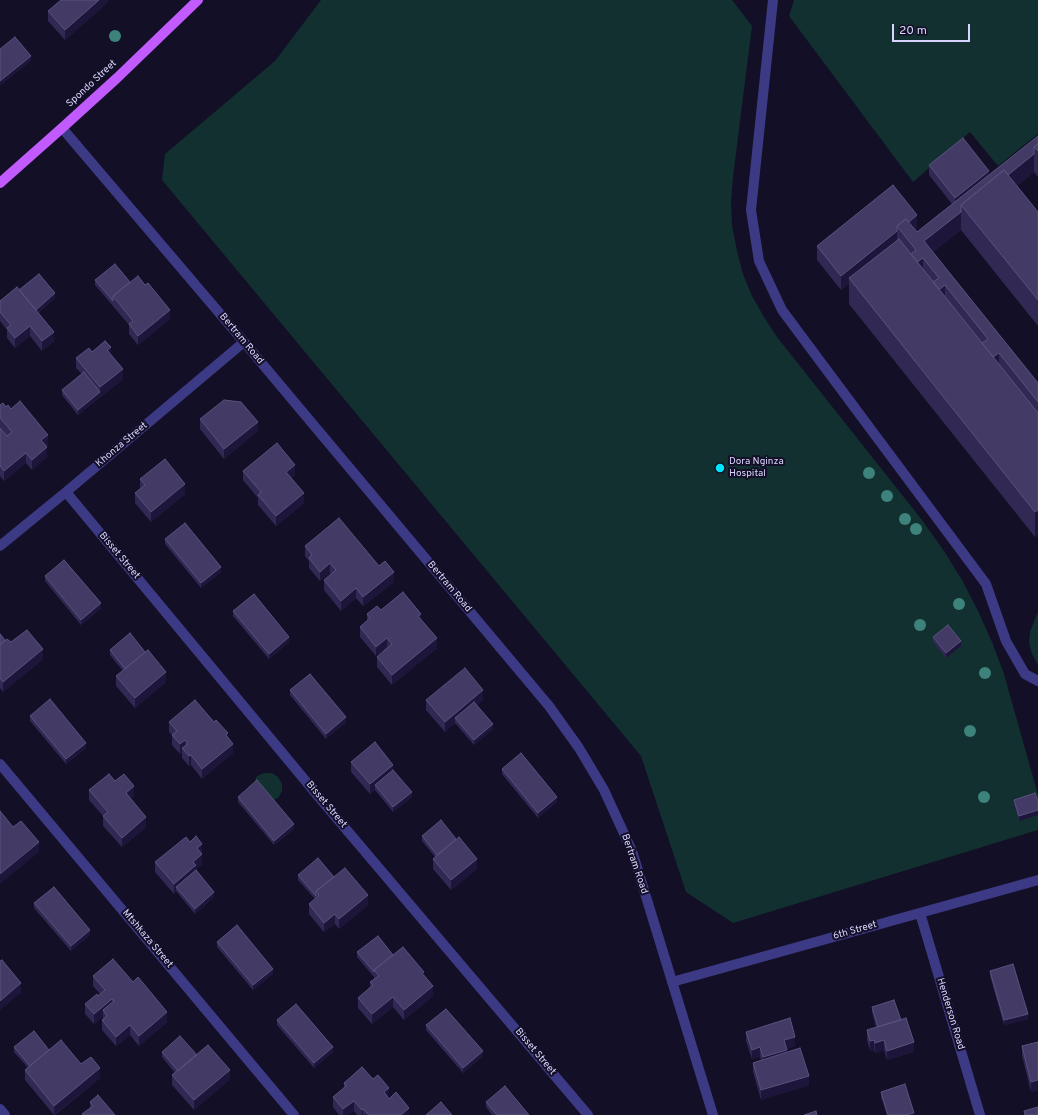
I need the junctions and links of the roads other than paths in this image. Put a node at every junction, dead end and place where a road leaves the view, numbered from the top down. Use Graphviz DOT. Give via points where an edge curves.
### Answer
graph roads {
  1 [pos="198,0"];
  2 [pos="773,0"];
  3 [pos="62,128"];
  4 [pos="0,183"];
  5 [pos="244,342"];
  6 [pos="66,492"];
  7 [pos="0,546"];
  8 [pos="1038,681"];
  9 [pos="0,764"];
  10 [pos="1038,880"];
  11 [pos="920,913"];
  12 [pos="672,982"];
  13 [pos="0,1109"];
  14 [pos="5,1115"];
  15 [pos="294,1115"];
  16 [pos="588,1115"];
  17 [pos="712,1115"];
  18 [pos="980,1115"];
  1 -- 3 [label="main road, Spondo Street"];
  2 -- 8 [label="street" via="751,210 759,261 782,310 986,584 1006,641 1024,674"];
  3 -- 4 [label="main road, Spondo Street"];
  3 -- 5 [label="street, Bertram Road"];
  5 -- 6 [label="street, Khonza Street"];
  5 -- 12 [label="street, Bertram Road" via="549,706 579,748 604,790 632,850"];
  6 -- 7 [label="street, Khonza Street"];
  6 -- 16 [label="street, Bisset Street" via="318,796"];
  9 -- 15 [label="street, Mtshkaza Street"];
  10 -- 11 [label="street, 6th Street"];
  11 -- 12 [label="street, 6th Street"];
  11 -- 18 [label="street, Henderson Road"];
  12 -- 17 [label="street, Bertram Road"];
  13 -- 14 [label="street"];
}
